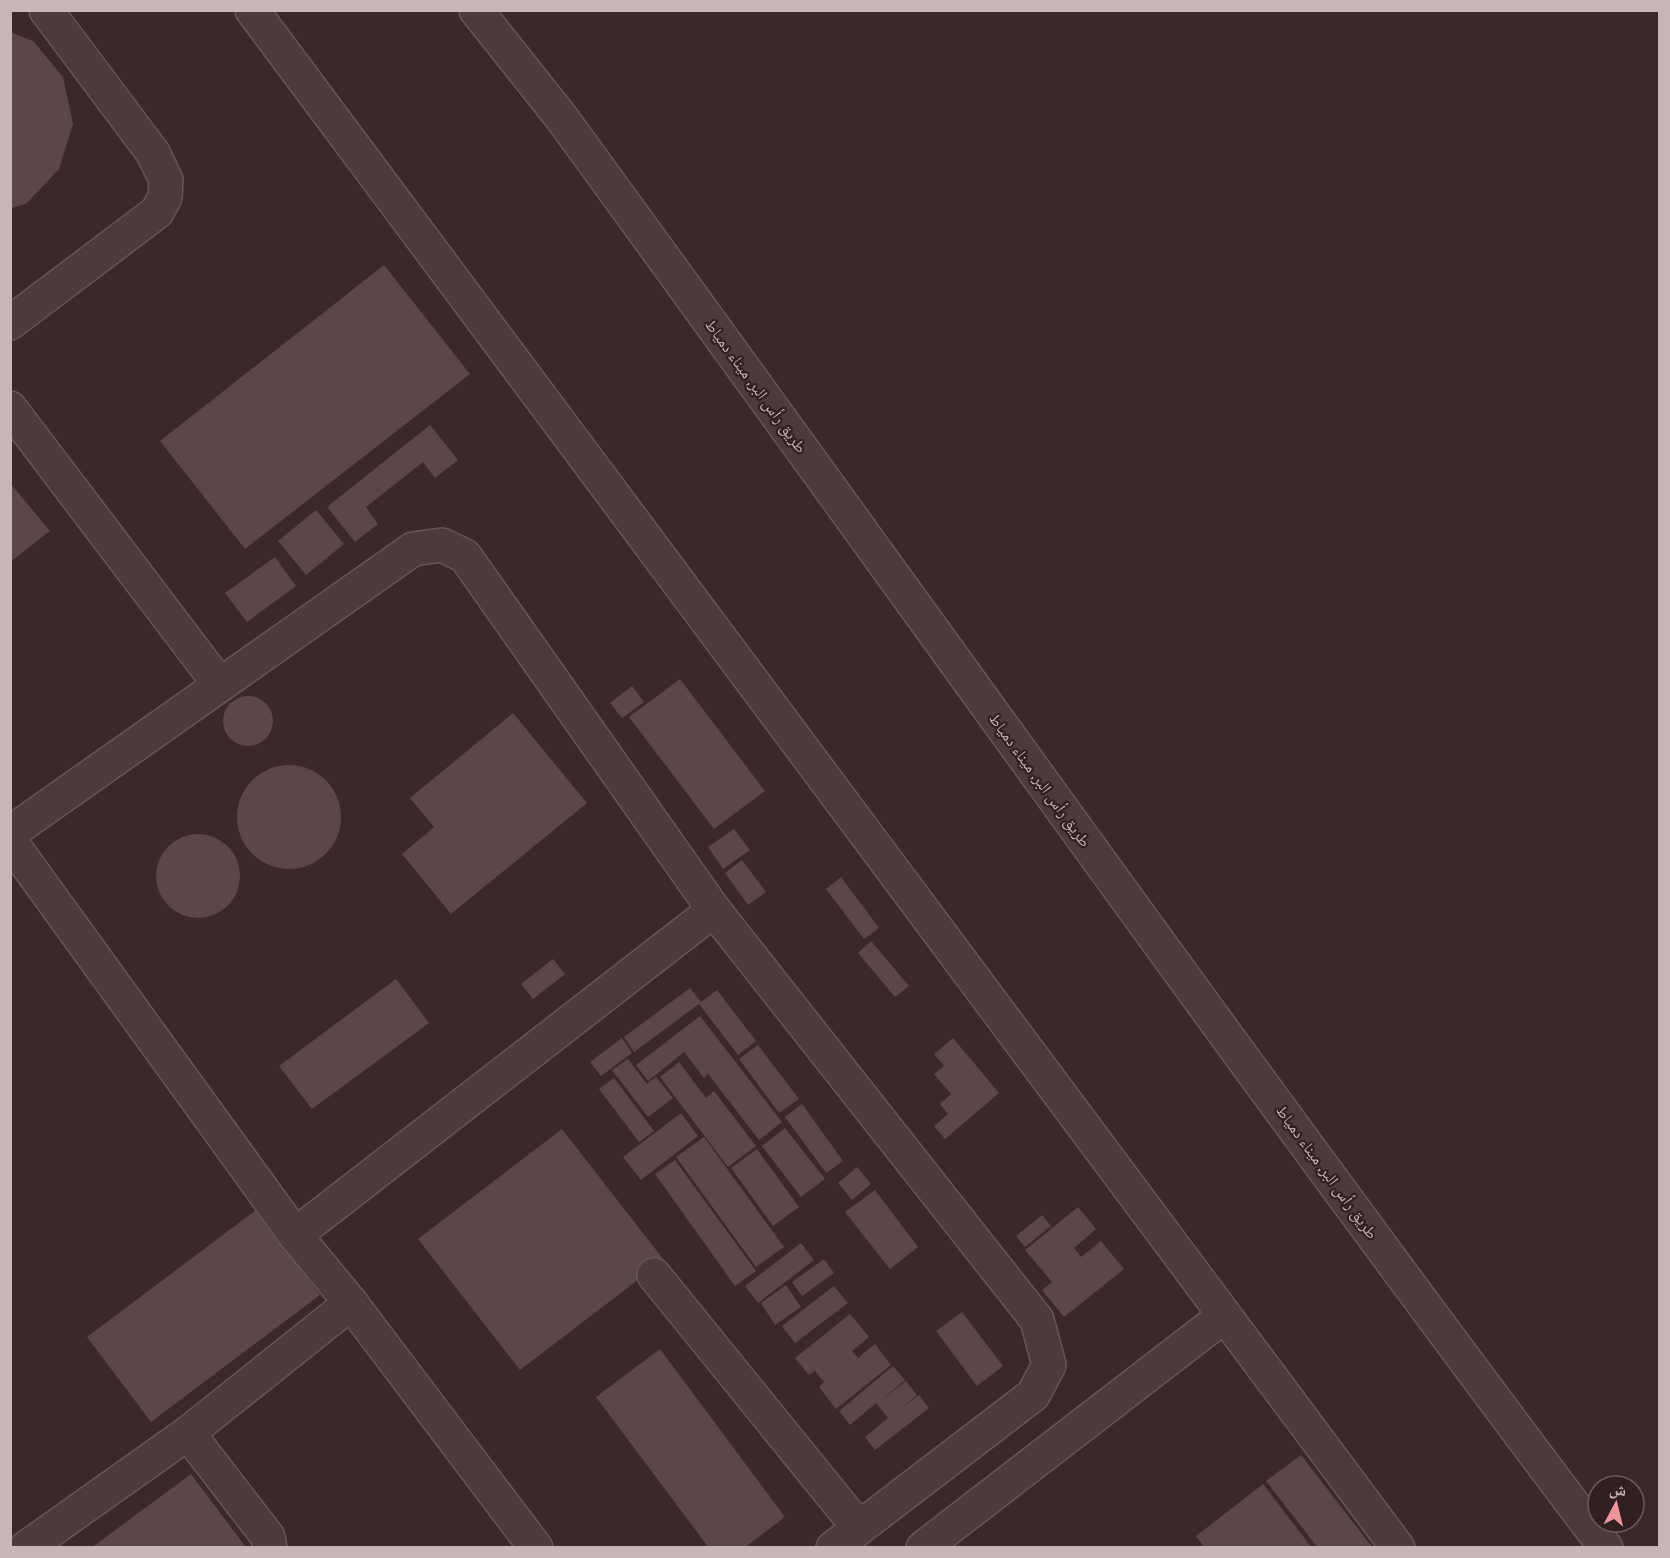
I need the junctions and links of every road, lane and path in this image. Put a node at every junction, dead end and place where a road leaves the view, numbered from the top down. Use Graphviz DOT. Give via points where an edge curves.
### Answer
graph roads {
  1 [pos="46,10"];
  2 [pos="252,10"];
  3 [pos="476,10"];
  4 [pos="10,323"];
  5 [pos="10,408"];
  6 [pos="220,686"];
  7 [pos="10,834"];
  8 [pos="10,841"];
  9 [pos="714,910"];
  10 [pos="295,1235"];
  11 [pos="654,1275"];
  12 [pos="351,1303"];
  13 [pos="1224,1316"];
  14 [pos="188,1433"];
  15 [pos="859,1528"];
  16 [pos="26,1548"];
  17 [pos="270,1548"];
  18 [pos="536,1548"];
  19 [pos="833,1548"];
  20 [pos="923,1548"];
  21 [pos="1398,1548"];
  22 [pos="1606,1548"];
  1 -- 4 [label="street" via="153,153 166,180 165,197 158,212"];
  2 -- 13 [label="street"];
  3 -- 22 [label="street, طريق رأس البر, ميناء دمياط" via="561,117 1118,886"];
  5 -- 6 [label="street"];
  6 -- 7 [label="street"];
  6 -- 9 [label="street" via="413,549 442,545 465,555"];
  8 -- 10 [label="street"];
  9 -- 10 [label="street"];
  9 -- 15 [label="street" via="1037,1320 1049,1365 1033,1395"];
  10 -- 12 [label="street"];
  11 -- 15 [label="street"];
  12 -- 14 [label="street"];
  12 -- 18 [label="street"];
  13 -- 20 [label="street"];
  13 -- 21 [label="street"];
  14 -- 16 [label="street"];
  14 -- 17 [label="street" via="268,1537"];
  15 -- 19 [label="street"];
}
